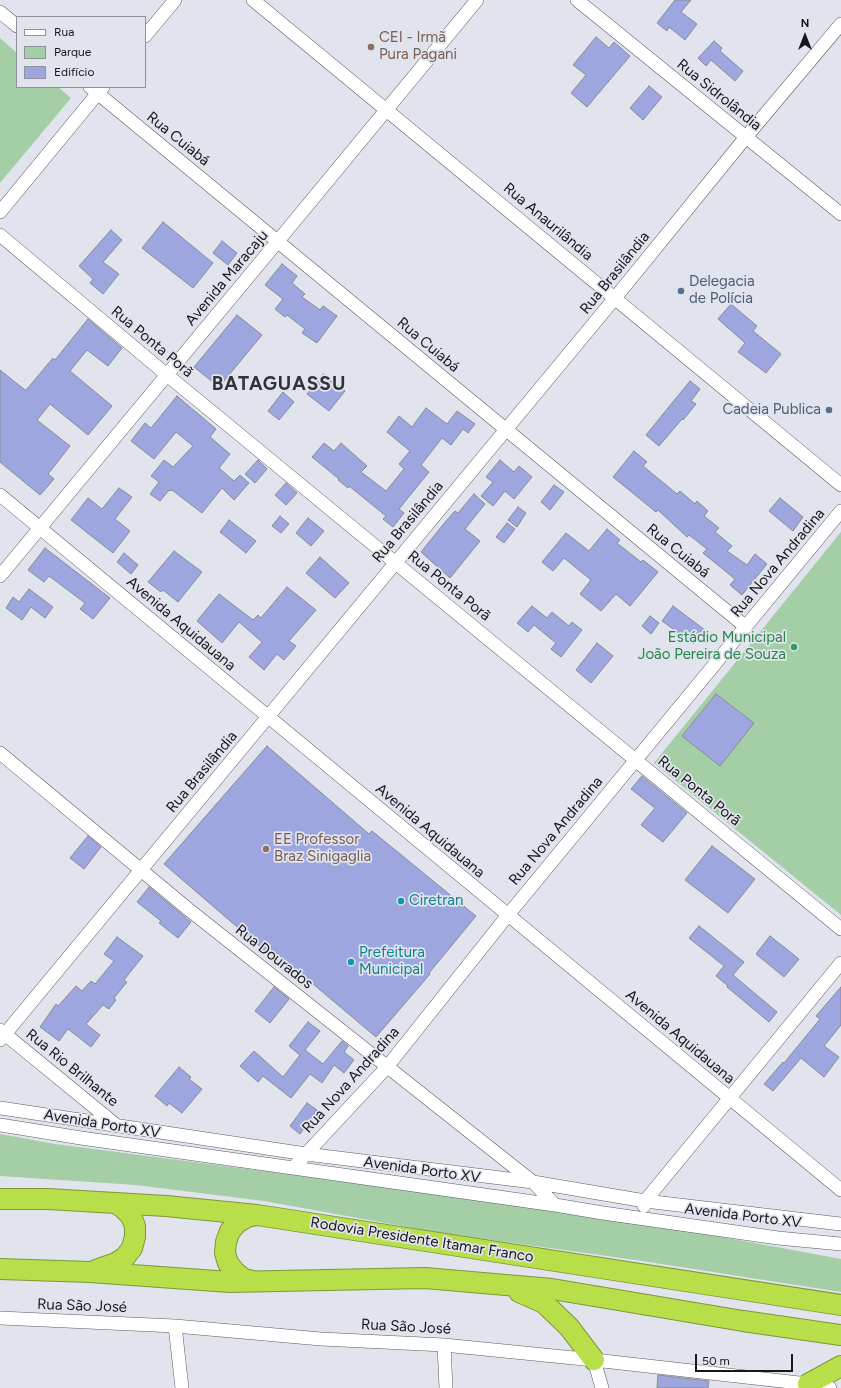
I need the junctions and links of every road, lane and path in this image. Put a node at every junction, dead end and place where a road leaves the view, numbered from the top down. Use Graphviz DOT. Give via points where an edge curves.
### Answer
graph roads {
  1 [pos="175,0"];
  2 [pos="253,0"];
  3 [pos="477,0"];
  4 [pos="577,0"];
  5 [pos="0,12"];
  6 [pos="841,24"];
  7 [pos="16,25"];
  8 [pos="146,35"];
  9 [pos="97,89"];
  10 [pos="386,110"];
  11 [pos="746,137"];
  12 [pos="0,212"];
  13 [pos="841,214"];
  14 [pos="0,235"];
  15 [pos="278,241"];
  16 [pos="615,298"];
  17 [pos="167,375"];
  18 [pos="506,430"];
  19 [pos="841,485"];
  20 [pos="0,495"];
  21 [pos="841,511"];
  22 [pos="40,528"];
  23 [pos="396,563"];
  24 [pos="0,576"];
  25 [pos="746,627"];
  26 [pos="268,717"];
  27 [pos="0,753"];
  28 [pos="636,760"];
  29 [pos="141,870"];
  30 [pos="508,915"];
  31 [pos="841,929"];
  32 [pos="841,963"];
  33 [pos="2,1035"];
  34 [pos="387,1067"];
  35 [pos="729,1098"];
  36 [pos="0,1108"];
  37 [pos="0,1125"];
  38 [pos="116,1126"];
  39 [pos="142,1147"];
  40 [pos="306,1154"];
  41 [pos="294,1168"];
  42 [pos="533,1182"];
  43 [pos="841,1190"];
  44 [pos="0,1199"];
  45 [pos="645,1201"];
  46 [pos="115,1203"];
  47 [pos="556,1205"];
  48 [pos="257,1215"];
  49 [pos="761,1215"];
  50 [pos="641,1218"];
  51 [pos="841,1224"];
  52 [pos="759,1236"];
  53 [pos="841,1244"];
  54 [pos="0,1269"];
  55 [pos="90,1272"];
  56 [pos="254,1282"];
  57 [pos="502,1285"];
  58 [pos="841,1305"];
  59 [pos="0,1318"];
  60 [pos="175,1326"];
  61 [pos="841,1335"];
  62 [pos="444,1345"];
  63 [pos="594,1360"];
  64 [pos="841,1366"];
  65 [pos="805,1386"];
  66 [pos="182,1388"];
  67 [pos="446,1388"];
  68 [pos="602,1388"];
  69 [pos="830,1388"];
  1 -- 8 [label="street"];
  2 -- 10 [label="street, Rua Anaurilândia"];
  3 -- 10 [label="street, Avenida Maracaju"];
  4 -- 11 [label="street, Rua Sidrolândia"];
  5 -- 7 [label="street"];
  6 -- 11 [label="street, Rua Brasilândia"];
  9 -- 12 [label="street"];
  9 -- 15 [label="street, Rua Cuiabá"];
  10 -- 15 [label="street, Avenida Maracaju"];
  10 -- 16 [label="street, Rua Anaurilândia"];
  11 -- 13 [label="street, Rua Sidrolândia"];
  11 -- 16 [label="street, Rua Brasilândia"];
  14 -- 17 [label="street, Rua Ponta Porã"];
  15 -- 17 [label="street, Avenida Maracaju"];
  15 -- 18 [label="street, Rua Cuiabá"];
  16 -- 18 [label="street, Rua Brasilândia"];
  16 -- 19 [label="street, Rua Anaurilândia"];
  17 -- 22 [label="street, Avenida Maracaju"];
  17 -- 23 [label="street, Rua Ponta Porã"];
  18 -- 23 [label="street, Rua Brasilândia"];
  18 -- 25 [label="street, Rua Cuiabá"];
  20 -- 22 [label="street, Avenida Aquidauana"];
  21 -- 25 [label="street, Rua Nova Andradina"];
  22 -- 24 [label="street, Avenida Maracaju"];
  22 -- 26 [label="street, Avenida Aquidauana"];
  23 -- 26 [label="street, Rua Brasilândia"];
  23 -- 28 [label="street, Rua Ponta Porã"];
  25 -- 28 [label="street, Rua Nova Andradina"];
  26 -- 29 [label="street, Rua Brasilândia"];
  26 -- 30 [label="street, Avenida Aquidauana"];
  27 -- 29 [label="street, Rua Dourados"];
  28 -- 30 [label="street, Rua Nova Andradina"];
  28 -- 31 [label="street, Rua Ponta Porã"];
  29 -- 33 [label="street, Rua Brasilândia"];
  29 -- 34 [label="street, Rua Dourados"];
  30 -- 34 [label="street, Rua Nova Andradina"];
  30 -- 35 [label="street, Avenida Aquidauana"];
  32 -- 35 [label="street"];
  33 -- 38 [label="street, Rua Rio Brilhante"];
  34 -- 40 [label="street, Rua Nova Andradina"];
  34 -- 42 [label="street, Rua Dourados"];
  35 -- 43 [label="street, Avenida Aquidauana"];
  35 -- 45 [label="street"];
  36 -- 38 [label="street, Avenida Porto XV"];
  37 -- 39 [label="street, Avenida Porto XV"];
  38 -- 39 [label="street, Rua Rio Brilhante"];
  38 -- 40 [label="street, Avenida Porto XV"];
  39 -- 41 [label="street, Avenida Porto XV"];
  40 -- 41 [label="street, Rua Nova Andradina"];
  40 -- 42 [label="street, Avenida Porto XV"];
  41 -- 47 [label="street, Avenida Porto XV"];
  42 -- 45 [label="street, Avenida Porto XV"];
  42 -- 47 [label="street, Rua Dourados"];
  44 -- 46 [label="highway, Rodovia Presidente Itamar Franco"];
  45 -- 49 [label="street, Avenida Porto XV"];
  45 -- 50 [label="street"];
  46 -- 48 [label="highway, Rodovia Presidente Itamar Franco"];
  46 -- 55 [label="highway" via="131,1216 135,1226 132,1248 116,1263"];
  47 -- 50 [label="street, Avenida Porto XV"];
  48 -- 56 [label="highway" via="246,1217 230,1231 225,1253 228,1263 235,1272 244,1279"];
  48 -- 58 [label="highway, Rodovia Presidente Itamar Franco"];
  49 -- 51 [label="street, Avenida Porto XV"];
  49 -- 52 [label="street"];
  50 -- 52 [label="street, Avenida Porto XV"];
  52 -- 53 [label="street, Avenida Porto XV"];
  54 -- 55 [label="highway, Rodovia Presidente Itamar Franco"];
  55 -- 56 [label="highway, Rodovia Presidente Itamar Franco"];
  56 -- 57 [label="highway, Rodovia Presidente Itamar Franco" via="425,1278"];
  57 -- 61 [label="highway, Rodovia Presidente Itamar Franco" via="552,1289"];
  57 -- 63 [label="highway" via="544,1303 570,1326"];
  59 -- 60 [label="street, Rua São José"];
  60 -- 62 [label="street, Rua São José" via="321,1339"];
  60 -- 66 [label="street"];
  62 -- 63 [label="street, Rua São José"];
  62 -- 67 [label="street"];
  63 -- 65 [label="street, Rua São José"];
  63 -- 68 [label="street"];
  64 -- 65 [label="highway"];
  65 -- 69 [label="street, Rua São José"];
}
